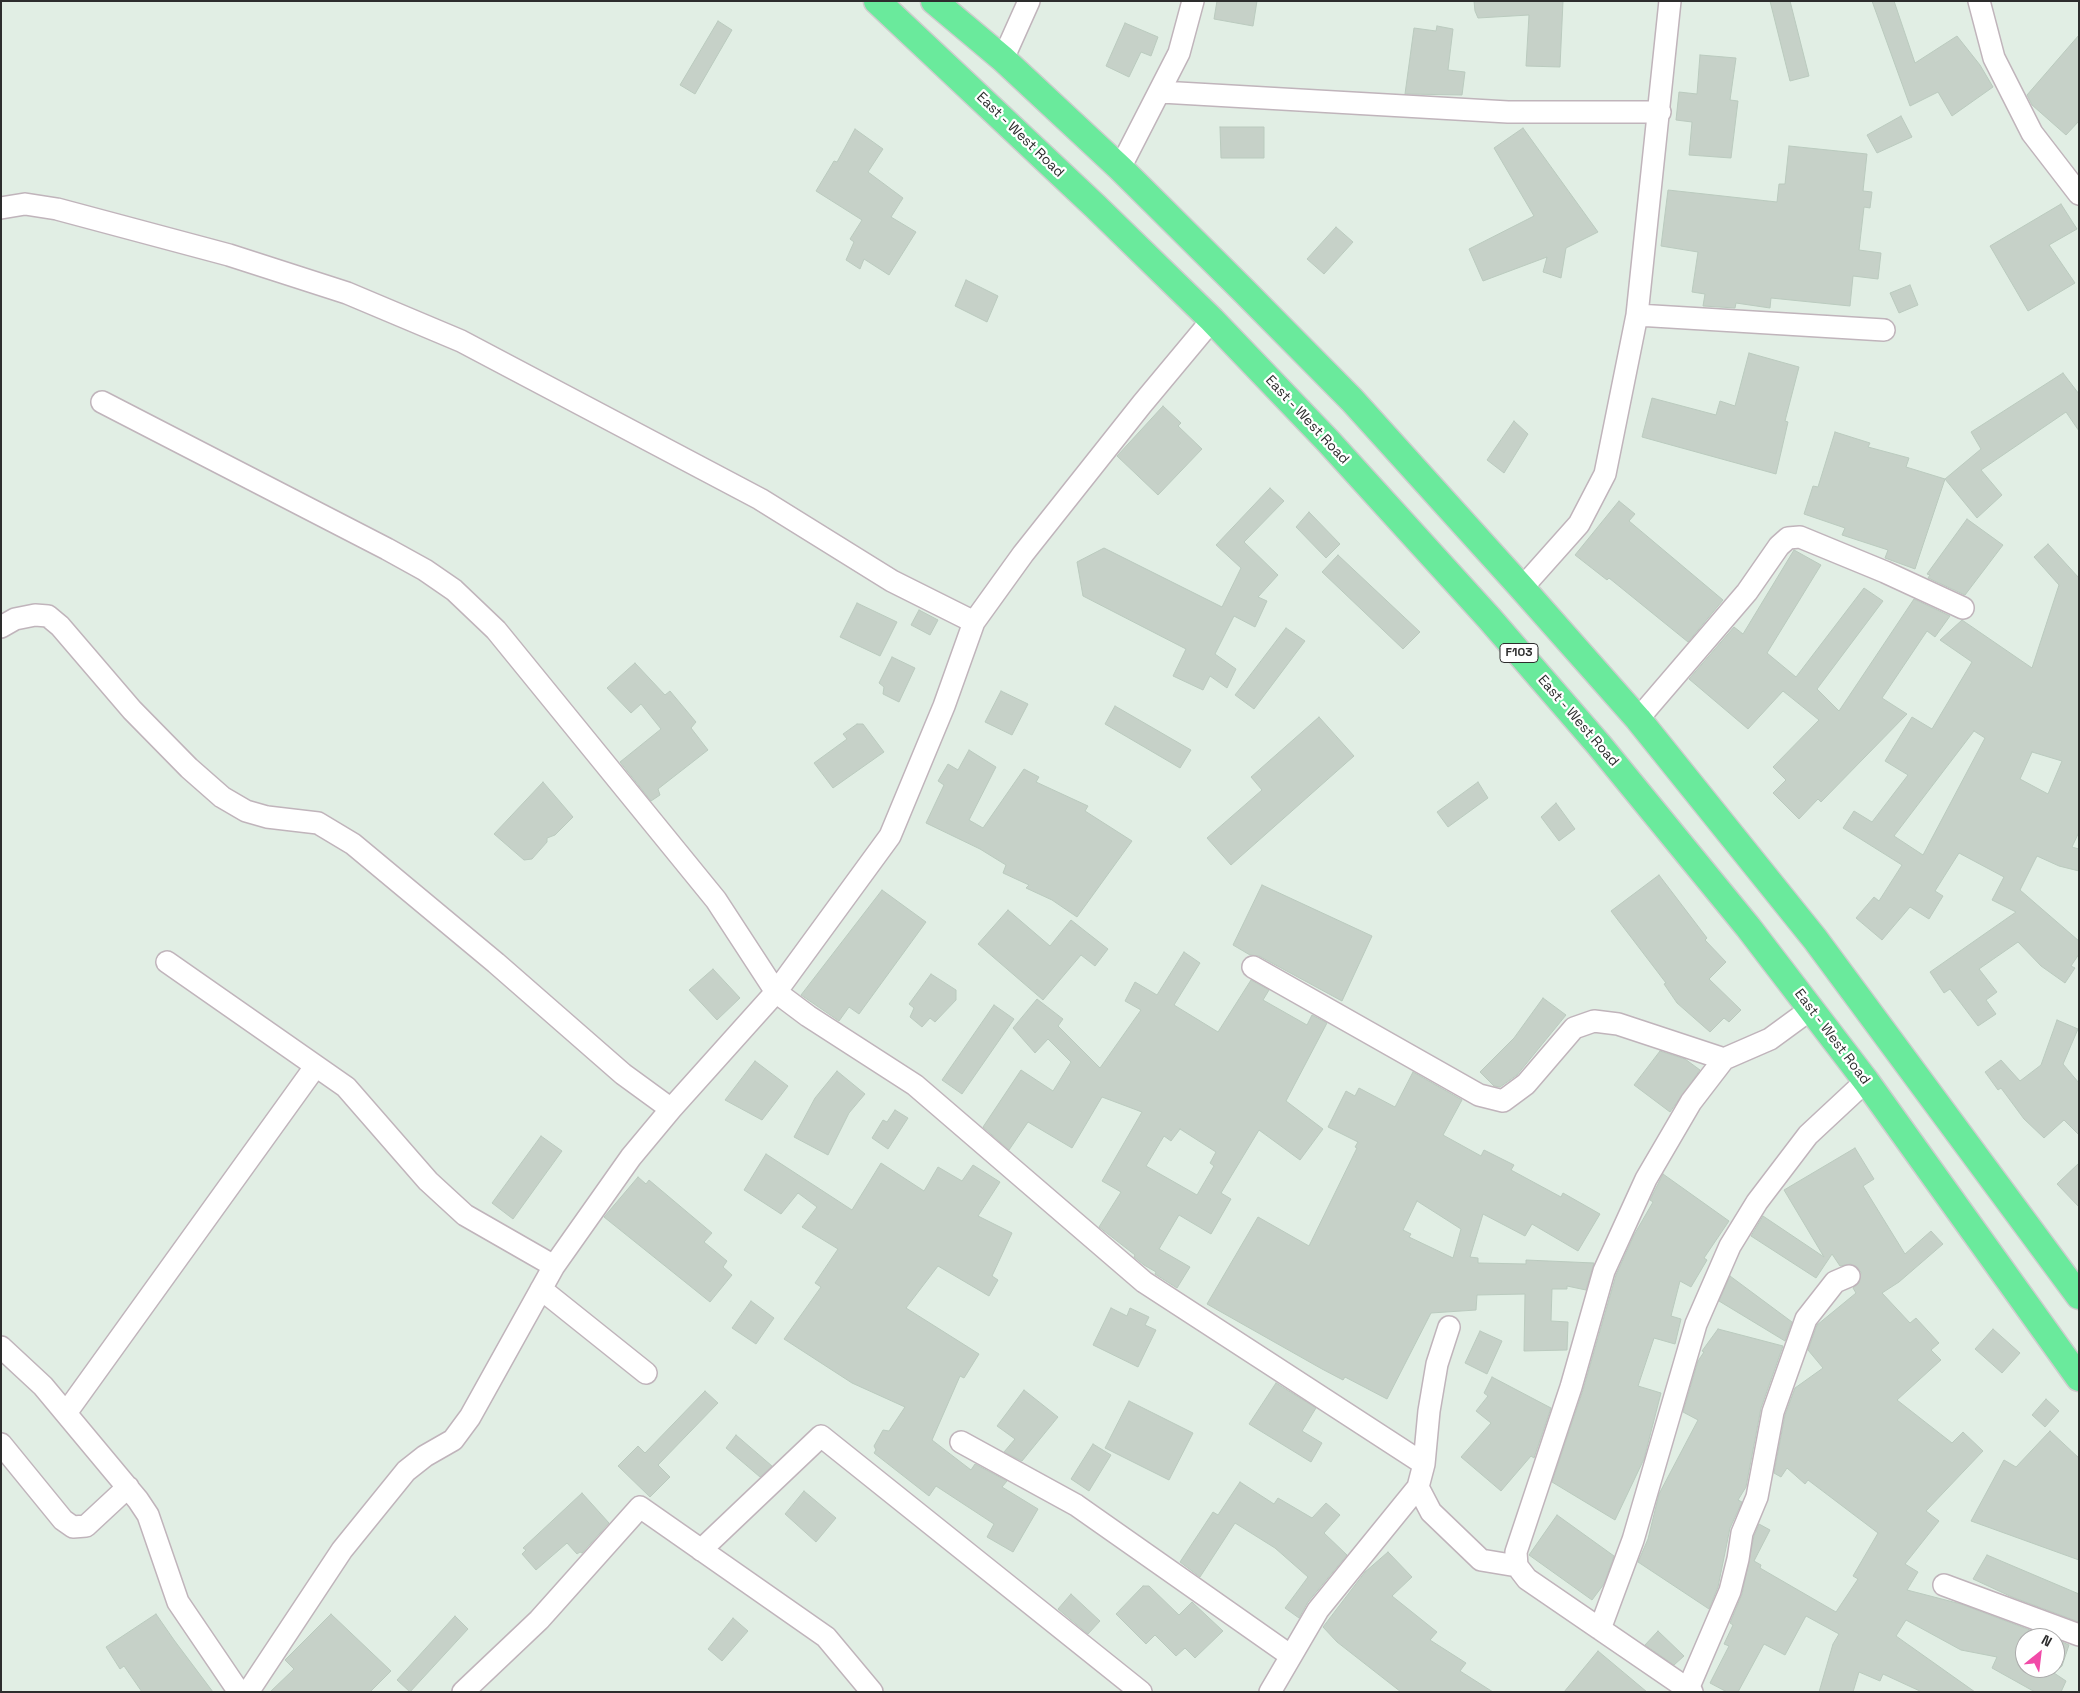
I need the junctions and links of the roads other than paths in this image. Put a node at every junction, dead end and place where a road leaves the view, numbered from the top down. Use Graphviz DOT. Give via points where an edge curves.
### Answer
graph roads {
  1 [pos="877,1"];
  2 [pos="934,1"];
  3 [pos="1029,1"];
  4 [pos="1193,1"];
  5 [pos="1670,1"];
  6 [pos="1979,1"];
  7 [pos="1003,59"];
  8 [pos="1161,92"];
  9 [pos="1660,112"];
  10 [pos="1120,168"];
  11 [pos="2079,194"];
  12 [pos="1,208"];
  13 [pos="1637,315"];
  14 [pos="1212,320"];
  15 [pos="1884,330"];
  16 [pos="102,402"];
  17 [pos="1522,588"];
  18 [pos="1963,608"];
  19 [pos="974,622"];
  20 [pos="1,627"];
  21 [pos="1638,719"];
  22 [pos="167,962"];
  23 [pos="1253,967"];
  24 [pos="776,992"];
  25 [pos="1811,1009"];
  26 [pos="1724,1059"];
  27 [pos="315,1066"];
  28 [pos="1866,1081"];
  29 [pos="671,1109"];
  30 [pos="554,1266"];
  31 [pos="1849,1276"];
  32 [pos="541,1289"];
  33 [pos="2079,1296"];
  34 [pos="1449,1327"];
  35 [pos="1,1347"];
  36 [pos="646,1372"];
  37 [pos="2079,1378"];
  38 [pos="66,1413"];
  39 [pos="961,1442"];
  40 [pos="1,1444"];
  41 [pos="1424,1464"];
  42 [pos="128,1487"];
  43 [pos="1418,1487"];
  44 [pos="700,1550"];
  45 [pos="1517,1566"];
  46 [pos="1944,1585"];
  47 [pos="1600,1629"];
  48 [pos="2079,1635"];
  49 [pos="1291,1656"];
  50 [pos="1690,1691"];
  51 [pos="239,1692"];
  52 [pos="248,1692"];
  53 [pos="462,1692"];
  54 [pos="872,1692"];
  55 [pos="1141,1692"];
  56 [pos="1270,1692"];
  1 -- 14 [label="main road, East - West Road / F103" via="1096,206"];
  2 -- 7 [label="main road"];
  3 -- 7 [label="street"];
  4 -- 8 [label="street" via="1179,53"];
  5 -- 9 [label="street"];
  6 -- 11 [label="street" via="1994,58 2032,133"];
  7 -- 10 [label="main road"];
  8 -- 9 [label="street" via="1508,112"];
  8 -- 10 [label="street"];
  9 -- 13 [label="street"];
  10 -- 17 [label="main road" via="1352,400"];
  12 -- 19 [label="street" via="25,204 57,209 229,255 347,293 462,341 760,499 892,582"];
  13 -- 15 [label="street"];
  13 -- 17 [label="street" via="1604,474 1579,524"];
  14 -- 19 [label="street" via="1023,554"];
  14 -- 25 [label="main road, East - West Road / F103" via="1328,441 1515,648 1599,745"];
  16 -- 24 [label="street" via="387,549 454,590 496,630 716,900"];
  17 -- 21 [label="main road"];
  18 -- 21 [label="street" via="1800,537 1788,538 1747,592"];
  19 -- 24 [label="street" via="944,706 890,836"];
  20 -- 29 [label="street" via="15,618 48,616 138,716 222,797 246,811 267,817 318,823 353,844 496,962 623,1074"];
  21 -- 33 [label="main road" via="1815,939"];
  22 -- 27 [label="street"];
  23 -- 26 [label="street" via="1479,1095 1503,1101 1526,1084 1574,1028 1594,1021 1618,1024"];
  24 -- 29 [label="street"];
  24 -- 41 [label="street" via="915,1085 1144,1282"];
  25 -- 26 [label="street" via="1770,1039"];
  25 -- 28 [label="main road, East - West Road / F103"];
  26 -- 45 [label="street" via="1691,1102 1646,1179 1604,1271 1571,1387 1516,1552"];
  27 -- 30 [label="street" via="346,1086 428,1181 465,1215"];
  27 -- 38 [label="street"];
  28 -- 37 [label="main road, East - West Road / F103"];
  28 -- 47 [label="street" via="1808,1135 1757,1202 1730,1246 1696,1324 1633,1540"];
  29 -- 30 [label="street" via="631,1158"];
  30 -- 32 [label="street"];
  31 -- 50 [label="street" via="1835,1282 1806,1319 1773,1412 1757,1498 1742,1533 1730,1590"];
  32 -- 36 [label="street"];
  32 -- 52 [label="street" via="470,1417 453,1440 425,1456 401,1478 342,1550"];
  34 -- 41 [label="street" via="1437,1364"];
  35 -- 38 [label="street" via="21,1363"];
  38 -- 42 [label="street"];
  39 -- 49 [label="street" via="1076,1505"];
  40 -- 42 [label="street" via="63,1520 73,1527 86,1526"];
  41 -- 43 [label="street"];
  42 -- 51 [label="street" via="148,1515 178,1602"];
  43 -- 45 [label="street" via="1432,1512 1481,1560"];
  43 -- 49 [label="street" via="1318,1610"];
  44 -- 53 [label="street" via="640,1507 539,1620"];
  44 -- 54 [label="street" via="826,1637"];
  44 -- 55 [label="street" via="821,1436"];
  45 -- 47 [label="street" via="1526,1579"];
  46 -- 48 [label="street"];
  47 -- 50 [label="street"];
  49 -- 56 [label="street"];
}
